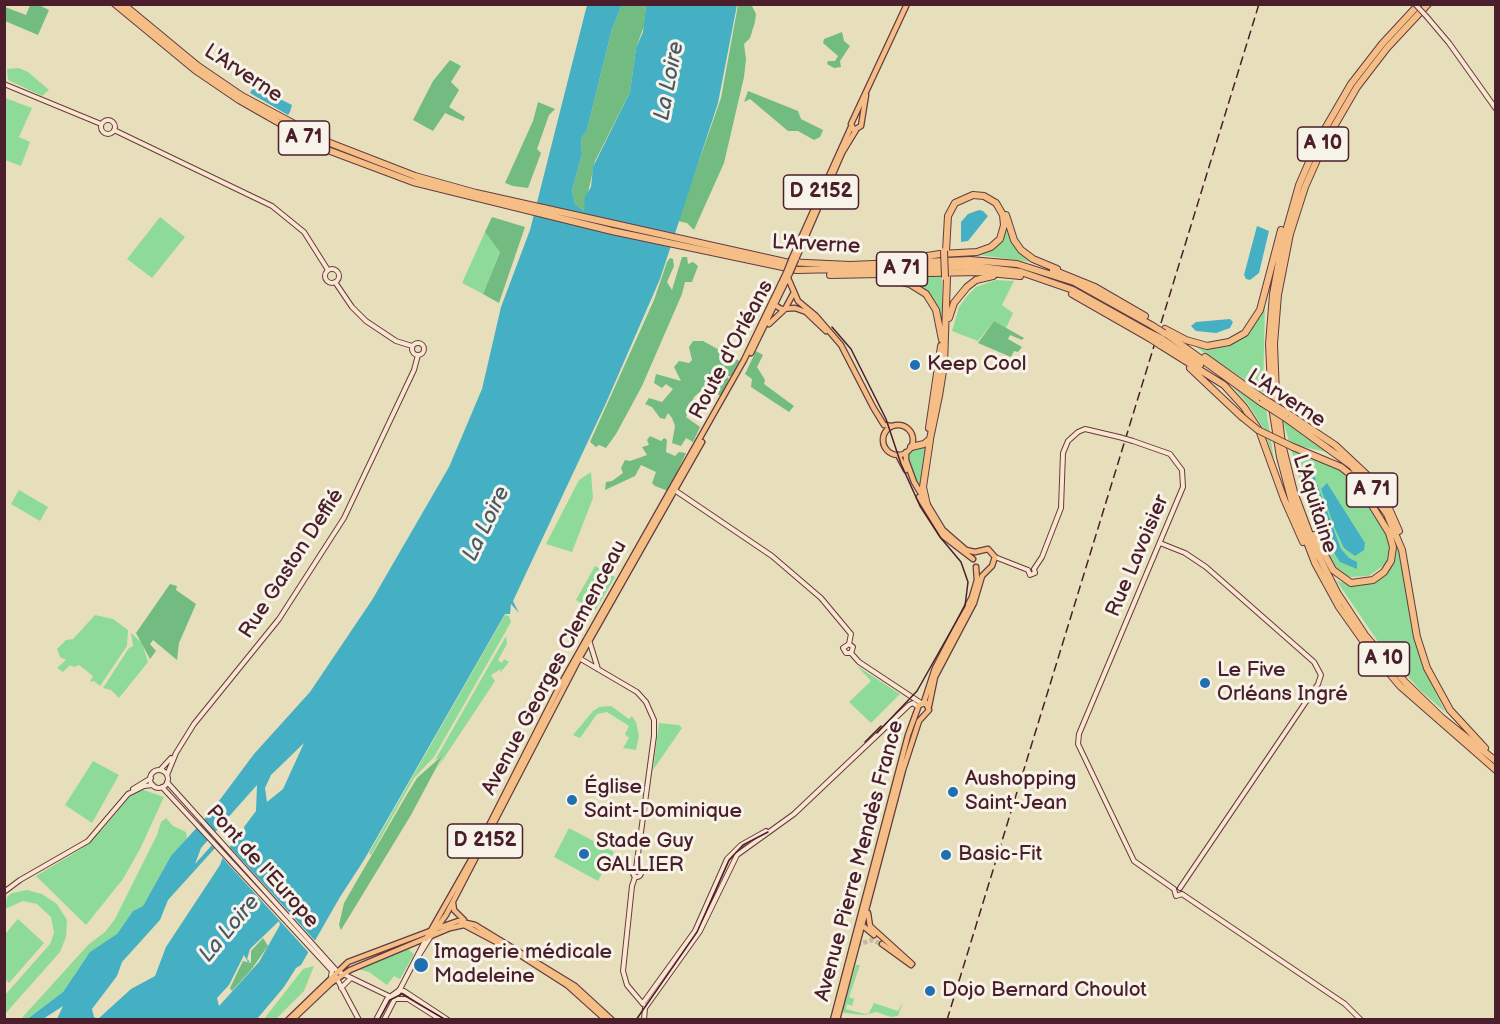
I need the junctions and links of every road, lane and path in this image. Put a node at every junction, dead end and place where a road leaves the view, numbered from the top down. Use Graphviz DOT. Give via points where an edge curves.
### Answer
graph roads {
  1 [pos="115,4"];
  2 [pos="123,4"];
  3 [pos="907,4"];
  4 [pos="1417,4"];
  5 [pos="1428,4"];
  6 [pos="4,84"];
  7 [pos="1496,109"];
  8 [pos="857,122"];
  9 [pos="101,124"];
  10 [pos="854,129"];
  11 [pos="114,130"];
  12 [pos="395,173"];
  13 [pos="1293,202"];
  14 [pos="707,249"];
  15 [pos="945,251"];
  16 [pos="907,259"];
  17 [pos="809,264"];
  18 [pos="328,270"];
  19 [pos="1060,272"];
  20 [pos="790,274"];
  21 [pos="876,276"];
  22 [pos="1027,277"];
  23 [pos="335,282"];
  24 [pos="781,288"];
  25 [pos="1094,289"];
  26 [pos="793,294"];
  27 [pos="773,300"];
  28 [pos="1089,300"];
  29 [pos="776,306"];
  30 [pos="785,309"];
  31 [pos="765,328"];
  32 [pos="1151,330"];
  33 [pos="835,337"];
  34 [pos="1164,338"];
  35 [pos="943,339"];
  36 [pos="412,346"];
  37 [pos="418,355"];
  38 [pos="873,407"];
  39 [pos="891,426"];
  40 [pos="885,433"];
  41 [pos="912,439"];
  42 [pos="930,439"];
  43 [pos="908,449"];
  44 [pos="898,455"];
  45 [pos="676,487"];
  46 [pos="927,505"];
  47 [pos="1308,529"];
  48 [pos="1160,543"];
  49 [pos="975,552"];
  50 [pos="995,557"];
  51 [pos="973,559"];
  52 [pos="1004,563"];
  53 [pos="1315,563"];
  54 [pos="992,566"];
  55 [pos="976,569"];
  56 [pos="985,571"];
  57 [pos="588,641"];
  58 [pos="849,644"];
  59 [pos="580,651"];
  60 [pos="851,653"];
  61 [pos="579,659"];
  62 [pos="600,670"];
  63 [pos="922,706"];
  64 [pos="924,714"];
  65 [pos="865,742"];
  66 [pos="176,753"];
  67 [pos="1496,760"];
  68 [pos="1496,770"];
  69 [pos="160,771"];
  70 [pos="167,775"];
  71 [pos="151,778"];
  72 [pos="167,782"];
  73 [pos="153,785"];
  74 [pos="162,787"];
  75 [pos="128,794"];
  76 [pos="766,833"];
  77 [pos="1180,888"];
  78 [pos="1174,889"];
  79 [pos="4,892"];
  80 [pos="452,894"];
  81 [pos="1182,894"];
  82 [pos="870,896"];
  83 [pos="452,902"];
  84 [pos="466,922"];
  85 [pos="861,926"];
  86 [pos="856,928"];
  87 [pos="432,933"];
  88 [pos="882,944"];
  89 [pos="382,950"];
  90 [pos="852,954"];
  91 [pos="910,963"];
  92 [pos="335,972"];
  93 [pos="352,978"];
  94 [pos="341,988"];
  95 [pos="399,991"];
  96 [pos="391,996"];
  97 [pos="396,999"];
  98 [pos="642,1003"];
  99 [pos="305,1008"];
  100 [pos="645,1008"];
  101 [pos="836,1008"];
  102 [pos="288,1020"];
  103 [pos="292,1020"];
  104 [pos="359,1020"];
  105 [pos="376,1020"];
  106 [pos="384,1020"];
  107 [pos="441,1020"];
  108 [pos="448,1020"];
  109 [pos="606,1020"];
  110 [pos="612,1020"];
  111 [pos="644,1020"];
  112 [pos="835,1020"];
  113 [pos="1361,1020"];
  1 -- 12 [label="highway, L'Arverne / A 71" via="223,91 325,149"];
  2 -- 12 [label="highway, L'Arverne / A 71" via="198,66 242,96"];
  3 -- 8 [label="main road"];
  4 -- 7 [label="street, bridge"];
  4 -- 13 [label="highway, L'Aquitaine / A 10" via="1344,95 1316,144"];
  5 -- 47 [label="highway, L'Aquitaine / A 10" via="1379,57 1337,119 1307,181 1287,246 1275,320 1276,394 1287,468"];
  6 -- 9 [label="street"];
  8 -- 10 [label="main road"];
  8 -- 10 [label="main road" via="860,128"];
  9 -- 11 [label="street" via="106,133"];
  9 -- 11 [label="street" via="110,120"];
  10 -- 20 [label="main road, Route d'Orléans / D 2152, bridge"];
  11 -- 18 [label="street" via="260,199 286,216 313,243"];
  12 -- 14 [label="highway, L'Arverne / A 71"];
  13 -- 34 [label="highway, A 10" via="1279,237 1262,303 1245,333 1215,346"];
  13 -- 53 [label="highway, L'Aquitaine / A 10" via="1273,294 1270,386 1283,469"];
  14 -- 17 [label="highway, L'Arverne / A 71"];
  14 -- 20 [label="highway, L'Arverne / A 71"];
  15 -- 16 [label="highway" via="948,216 955,203 973,195 996,203 1004,225 991,247"];
  15 -- 19 [label="highway" via="944,220 950,206 960,196 978,192 1001,205 1021,250"];
  15 -- 35 [label="highway, bridge"];
  16 -- 17 [label="highway"];
  16 -- 19 [label="highway" via="1001,259"];
  17 -- 25 [label="highway, L'Arverne / A 71" via="998,262 1046,271"];
  18 -- 23 [label="street" via="326,280"];
  18 -- 23 [label="street" via="338,273"];
  19 -- 25 [label="highway"];
  20 -- 21 [label="highway"];
  20 -- 24 [label="main road, Route d'Orléans / D 2152"];
  20 -- 26 [label="main road"];
  20 -- 28 [label="highway, L'Arverne / A 71" via="955,266 997,268 1037,276"];
  21 -- 22 [label="highway" via="979,272"];
  21 -- 35 [label="highway" via="910,284 926,294 936,310"];
  22 -- 28 [label="highway"];
  22 -- 35 [label="highway" via="987,276 971,283 954,303"];
  23 -- 36 [label="street" via="366,321 396,341"];
  24 -- 26 [label="main road"];
  24 -- 27 [label="main road, Route d'Orléans / D 2152"];
  24 -- 29 [label="main road, Route d'Orléans / D 2152"];
  25 -- 32 [label="highway"];
  26 -- 30 [label="main road"];
  26 -- 33 [label="main road"];
  27 -- 29 [label="main road"];
  27 -- 45 [label="main road, Route d'Orléans / D 2152"];
  28 -- 32 [label="highway, L'Arverne / A 71"];
  29 -- 30 [label="main road"];
  29 -- 31 [label="main road, Route d'Orléans / D 2152"];
  30 -- 31 [label="main road"];
  30 -- 33 [label="main road" via="806,312"];
  31 -- 45 [label="main road, Route d'Orléans / D 2152"];
  32 -- 34 [label="highway, L'Arverne / A 71, bridge"];
  32 -- 34 [label="highway, bridge"];
  33 -- 38 [label="main road"];
  34 -- 47 [label="highway, A 71, bridge" via="1258,430 1341,467 1355,478 1389,533 1391,561 1374,580 1348,582 1330,566"];
  34 -- 53 [label="highway, L'Arverne / A 71" via="1224,385 1260,430 1284,499"];
  34 -- 67 [label="highway, bridge" via="1344,452 1367,475 1381,493 1401,537 1420,649 1436,687 1461,725"];
  35 -- 41 [label="highway" via="927,440 919,443"];
  35 -- 42 [label="highway" via="943,373"];
  36 -- 37 [label="street" via="413,353"];
  36 -- 37 [label="street" via="423,345 424,351"];
  37 -- 66 [label="street, Rue Gaston Deffié" via="344,518 279,619 194,724"];
  38 -- 39 [label="main road" via="884,425"];
  38 -- 40 [label="main road"];
  39 -- 40 [label="main road"];
  39 -- 41 [label="main road" via="905,427"];
  40 -- 44 [label="main road" via="885,447"];
  41 -- 43 [label="main road"];
  42 -- 43 [label="highway"];
  42 -- 46 [label="highway" via="923,487"];
  43 -- 44 [label="main road"];
  43 -- 46 [label="main road" via="909,470"];
  44 -- 51 [label="main road" via="943,536"];
  45 -- 57 [label="main road, Avenue Georges Clemenceau / D 2152"];
  45 -- 57 [label="main road, D 2152"];
  45 -- 58 [label="street" via="803,582 850,631"];
  46 -- 49 [label="main road" via="953,540"];
  47 -- 67 [label="highway, L'Aquitaine / A 10" via="1332,583 1380,654 1441,717"];
  48 -- 52 [label="street, Rue Lavoisier, bridge" via="1182,491 1182,470 1170,454 1085,429 1068,441 1063,453 1061,507 1042,557 1034,569 1028,570"];
  48 -- 77 [label="street" via="1206,567 1314,662 1321,675"];
  48 -- 78 [label="street, Rue Lavoisier" via="1078,741 1134,861"];
  49 -- 50 [label="main road" via="988,549"];
  49 -- 51 [label="main road"];
  50 -- 52 [label="street"];
  50 -- 54 [label="main road"];
  51 -- 55 [label="main road"];
  52 -- 54 [label="street"];
  53 -- 68 [label="highway, L'Aquitaine / A 10" via="1346,618 1384,667 1428,713"];
  54 -- 56 [label="main road"];
  55 -- 56 [label="main road"];
  55 -- 63 [label="main road" via="969,603 934,668"];
  56 -- 63 [label="main road" via="974,603"];
  57 -- 59 [label="main road, Avenue Georges Clemenceau / D 2152"];
  57 -- 61 [label="main road, D 2152"];
  57 -- 62 [label="street"];
  58 -- 60 [label="street" via="853,647"];
  58 -- 60 [label="street" via="843,650"];
  59 -- 61 [label="street"];
  59 -- 80 [label="main road, Avenue Georges Clemenceau / D 2152"];
  60 -- 63 [label="street"];
  61 -- 62 [label="street"];
  61 -- 83 [label="main road, Avenue Georges Clemenceau / D 2152"];
  62 -- 98 [label="street" via="642,696 654,720 636,869 641,874 632,885 623,971 627,985"];
  63 -- 64 [label="main road, Avenue Pierre Mendès France"];
  63 -- 64 [label="main road, Avenue Pierre Mendès France" via="929,710"];
  63 -- 76 [label="street" via="912,704 794,814"];
  63 -- 86 [label="main road, Avenue Pierre Mendès France" via="908,735"];
  64 -- 82 [label="main road, Avenue Pierre Mendès France" via="903,770"];
  65 -- 76 [label="street" via="796,810"];
  66 -- 69 [label="street"];
  66 -- 70 [label="street, Rue Gaston Deffié"];
  69 -- 70 [label="street"];
  69 -- 71 [label="street"];
  70 -- 72 [label="street"];
  71 -- 73 [label="street"];
  71 -- 75 [label="street"];
  72 -- 74 [label="street"];
  72 -- 92 [label="street, Pont de l'Europe"];
  73 -- 74 [label="street"];
  73 -- 75 [label="street"];
  74 -- 92 [label="street"];
  75 -- 79 [label="street" via="88,841"];
  76 -- 98 [label="street" via="741,845 727,859 695,931"];
  76 -- 100 [label="street" via="734,858 700,931"];
  77 -- 78 [label="street"];
  77 -- 81 [label="street"];
  78 -- 81 [label="street" via="1176,896"];
  80 -- 87 [label="main road"];
  80 -- 87 [label="main road, Avenue Georges Clemenceau / D 2152"];
  81 -- 113 [label="street" via="1345,1004"];
  82 -- 85 [label="main road, Avenue Pierre Mendès France"];
  82 -- 91 [label="main road" via="870,926"];
  83 -- 84 [label="main road"];
  83 -- 87 [label="main road, D 2152"];
  84 -- 87 [label="main road" via="452,922"];
  84 -- 110 [label="main road" via="568,981"];
  85 -- 86 [label="main road"];
  85 -- 91 [label="main road"];
  85 -- 112 [label="main road, Avenue Pierre Mendès France"];
  86 -- 101 [label="main road, Avenue Pierre Mendès France"];
  87 -- 89 [label="main road"];
  87 -- 92 [label="main road"];
  87 -- 95 [label="street"];
  87 -- 109 [label="main road" via="456,926 472,928 567,985"];
  88 -- 91 [label="main road"];
  89 -- 92 [label="main road"];
  89 -- 92 [label="main road" via="348,962"];
  90 -- 101 [label="main road"];
  92 -- 93 [label="street"];
  92 -- 94 [label="street"];
  92 -- 99 [label="main road"];
  92 -- 99 [label="main road"];
  92 -- 102 [label="main road"];
  93 -- 94 [label="street"];
  93 -- 96 [label="street"];
  94 -- 104 [label="street"];
  95 -- 96 [label="street"];
  95 -- 97 [label="street"];
  95 -- 108 [label="street"];
  96 -- 97 [label="street"];
  96 -- 105 [label="street"];
  97 -- 106 [label="street"];
  97 -- 107 [label="street" via="408,999"];
  98 -- 100 [label="street"];
  99 -- 103 [label="main road"];
  100 -- 111 [label="street"];
  101 -- 112 [label="main road, Avenue Pierre Mendès France"];
}
